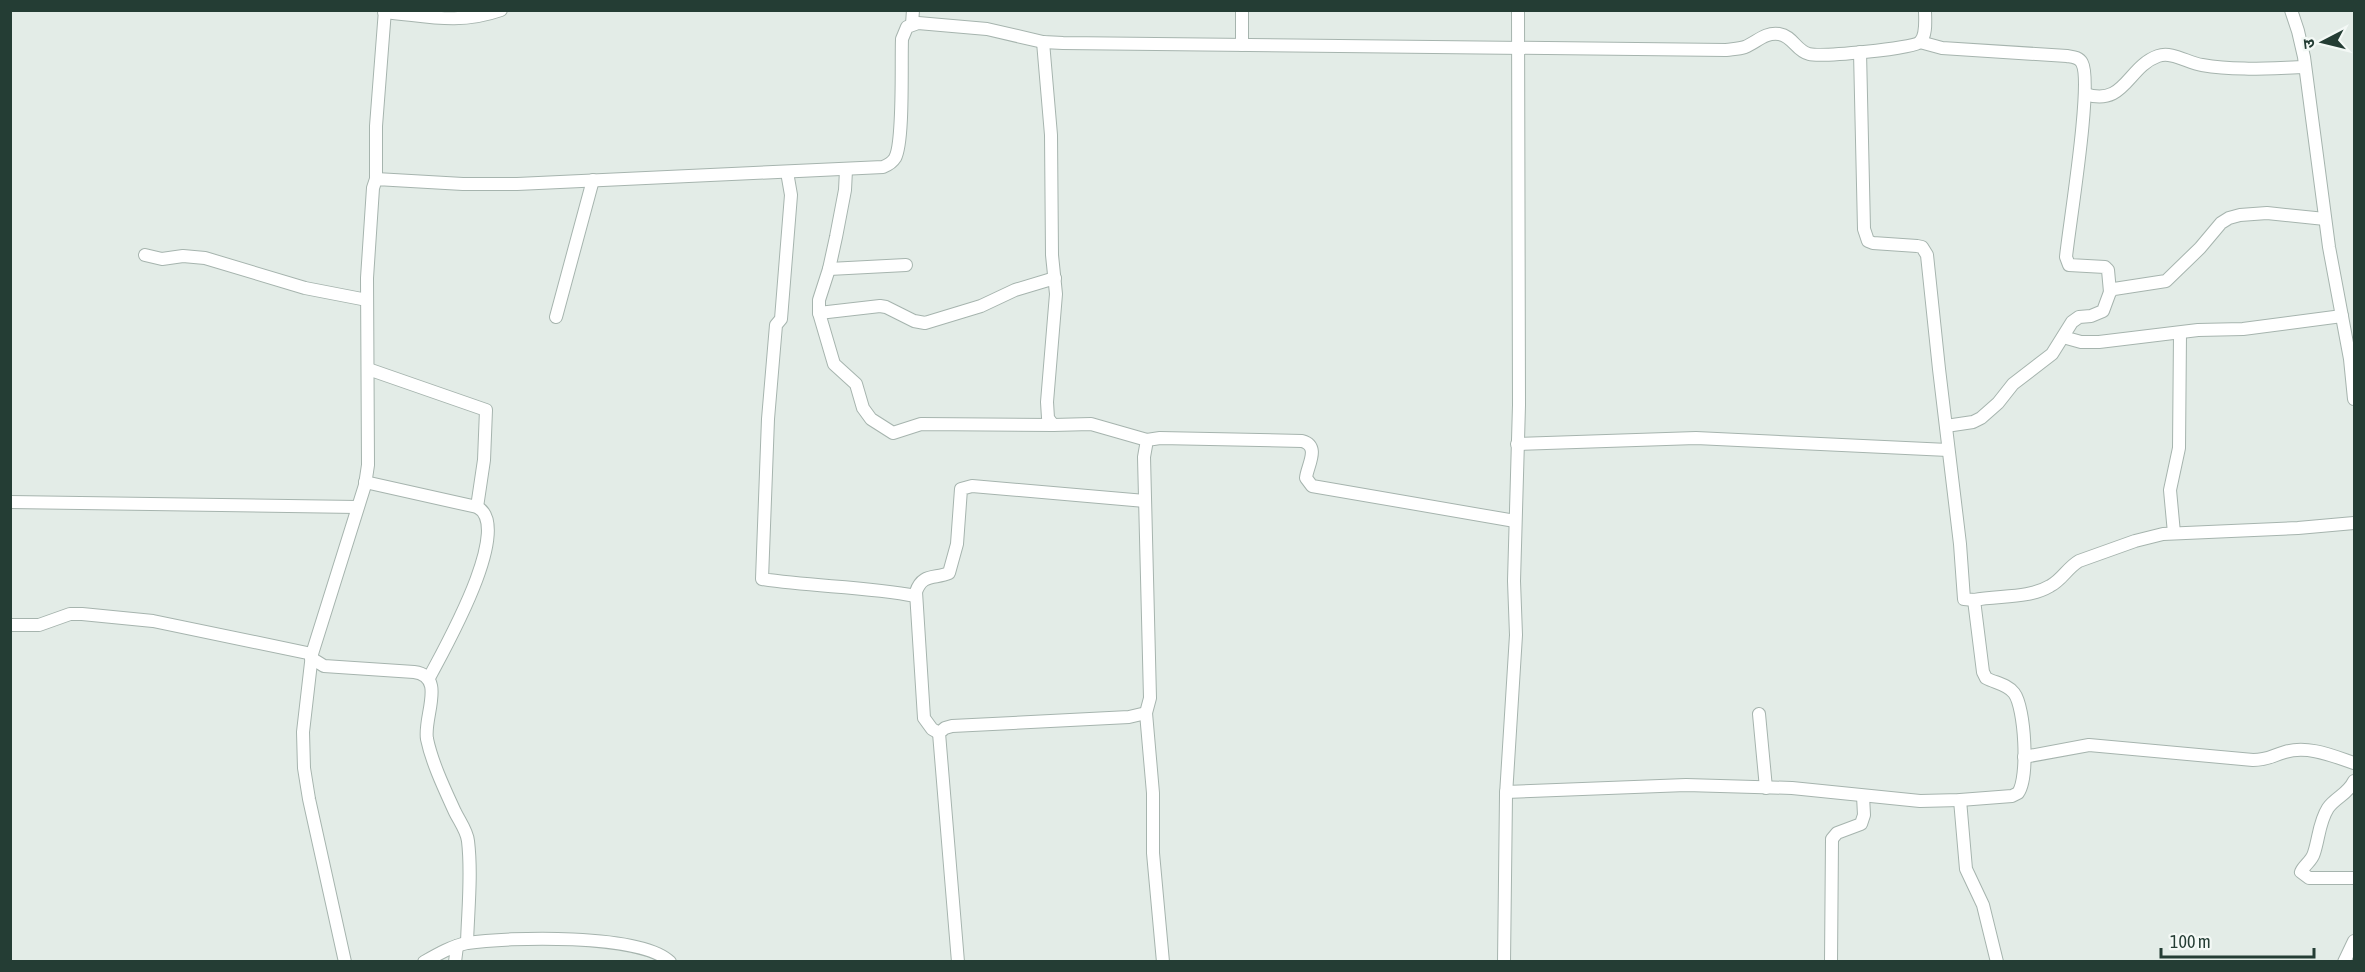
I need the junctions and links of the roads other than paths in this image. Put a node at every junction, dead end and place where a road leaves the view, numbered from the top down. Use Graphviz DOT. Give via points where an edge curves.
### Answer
graph roads {
  1 [pos="501,10"];
  2 [pos="913,10"];
  3 [pos="1242,10"];
  4 [pos="1518,10"];
  5 [pos="1925,10"];
  6 [pos="2291,10"];
  7 [pos="384,11"];
  8 [pos="912,24"];
  9 [pos="1043,42"];
  10 [pos="1920,42"];
  11 [pos="1242,45"];
  12 [pos="1517,47"];
  13 [pos="1860,51"];
  14 [pos="2305,67"];
  15 [pos="2085,94"];
  16 [pos="846,170"];
  17 [pos="787,172"];
  18 [pos="376,179"];
  19 [pos="593,180"];
  20 [pos="2325,219"];
  21 [pos="145,255"];
  22 [pos="906,265"];
  23 [pos="830,268"];
  24 [pos="1055,278"];
  25 [pos="2109,292"];
  26 [pos="367,300"];
  27 [pos="819,313"];
  28 [pos="2342,316"];
  29 [pos="556,317"];
  30 [pos="2180,334"];
  31 [pos="2062,337"];
  32 [pos="368,369"];
  33 [pos="2355,399"];
  34 [pos="1053,425"];
  35 [pos="1946,426"];
  36 [pos="1147,440"];
  37 [pos="1517,444"];
  38 [pos="1948,450"];
  39 [pos="365,482"];
  40 [pos="1145,501"];
  41 [pos="10,502"];
  42 [pos="357,507"];
  43 [pos="477,507"];
  44 [pos="1515,521"];
  45 [pos="2355,523"];
  46 [pos="2174,533"];
  47 [pos="916,596"];
  48 [pos="1974,600"];
  49 [pos="10,625"];
  50 [pos="312,656"];
  51 [pos="429,678"];
  52 [pos="1146,713"];
  53 [pos="1759,714"];
  54 [pos="939,733"];
  55 [pos="2024,757"];
  56 [pos="2355,763"];
  57 [pos="2355,782"];
  58 [pos="1767,788"];
  59 [pos="1506,792"];
  60 [pos="1863,796"];
  61 [pos="1960,800"];
  62 [pos="2355,878"];
  63 [pos="2355,941"];
  64 [pos="462,944"];
  65 [pos="345,962"];
  66 [pos="424,962"];
  67 [pos="455,962"];
  68 [pos="670,962"];
  69 [pos="958,962"];
  70 [pos="1163,962"];
  71 [pos="1504,962"];
  72 [pos="1831,962"];
  73 [pos="1997,962"];
  74 [pos="2344,962"];
  1 -- 7 [label="street" via="457,20"];
  2 -- 8 [label="street"];
  3 -- 11 [label="street"];
  4 -- 12 [label="street"];
  5 -- 10 [label="street"];
  6 -- 14 [label="street"];
  7 -- 18 [label="street"];
  8 -- 9 [label="street" via="987,29"];
  8 -- 16 [label="street" via="903,39 900,138 895,158 883,167"];
  9 -- 11 [label="street"];
  9 -- 24 [label="street" via="1051,135 1051,249"];
  10 -- 13 [label="street"];
  10 -- 15 [label="street" via="1942,48 2074,57 2084,69"];
  11 -- 12 [label="street"];
  12 -- 13 [label="street" via="1726,50 1781,34 1808,54"];
  12 -- 37 [label="street"];
  13 -- 35 [label="street" via="1866,236 1873,243 1922,248 1927,255"];
  14 -- 15 [label="street" via="2214,67 2167,54 2147,61 2116,93 2099,98"];
  14 -- 20 [label="street"];
  15 -- 25 [label="street" via="2066,257 2069,264 2105,267"];
  16 -- 17 [label="street"];
  16 -- 23 [label="street"];
  17 -- 19 [label="street"];
  17 -- 47 [label="street" via="790,195 781,319 776,325 768,419 762,579 880,589"];
  18 -- 19 [label="street" via="478,184"];
  18 -- 26 [label="street"];
  19 -- 29 [label="street"];
  20 -- 25 [label="street" via="2278,213 2229,218 2166,281"];
  20 -- 28 [label="street"];
  21 -- 26 [label="street" via="162,259 205,258 305,288"];
  22 -- 23 [label="street"];
  23 -- 27 [label="street" via="819,300"];
  24 -- 27 [label="street" via="925,323 880,306"];
  24 -- 34 [label="street" via="1047,402 1048,418"];
  25 -- 31 [label="street" via="2103,311 2072,322"];
  26 -- 32 [label="street"];
  27 -- 34 [label="street" via="834,364 856,384 866,414 887,431 894,433 933,423"];
  28 -- 30 [label="street"];
  28 -- 33 [label="street"];
  30 -- 31 [label="street" via="2099,342"];
  30 -- 46 [label="street" via="2179,448 2170,490"];
  31 -- 35 [label="street" via="2052,354 2013,384 1981,418"];
  32 -- 39 [label="street" via="369,457"];
  32 -- 43 [label="street" via="486,410"];
  34 -- 36 [label="street" via="1091,424"];
  35 -- 38 [label="street"];
  36 -- 40 [label="street"];
  36 -- 44 [label="street" via="1308,442 1312,453 1306,478 1312,486"];
  37 -- 38 [label="street" via="1687,438"];
  37 -- 44 [label="street"];
  38 -- 48 [label="street" via="1963,569 1962,595 1967,601"];
  39 -- 42 [label="street"];
  39 -- 43 [label="street"];
  40 -- 47 [label="street" via="965,486 960,493 958,536 950,573 922,580"];
  40 -- 52 [label="street" via="1150,698"];
  41 -- 42 [label="street"];
  42 -- 50 [label="street"];
  43 -- 51 [label="street" via="487,517 488,528 481,565 465,610"];
  44 -- 59 [label="street" via="1516,635"];
  45 -- 46 [label="street"];
  46 -- 48 [label="street" via="2134,541 2079,561 2051,586 2039,591"];
  47 -- 54 [label="street" via="924,718"];
  48 -- 55 [label="street" via="1983,672 1986,678 2007,687 2020,703"];
  49 -- 50 [label="street" via="39,625 70,614 153,621"];
  50 -- 51 [label="street" via="324,666 414,672"];
  50 -- 65 [label="street" via="304,714 304,768"];
  51 -- 64 [label="street" via="428,741 468,839"];
  52 -- 54 [label="street" via="1119,718 952,726"];
  52 -- 70 [label="street"];
  53 -- 58 [label="street"];
  54 -- 69 [label="street"];
  55 -- 56 [label="street" via="2089,745 2253,760 2267,760 2285,752 2316,752"];
  55 -- 61 [label="street" via="2018,793"];
  57 -- 62 [label="street" via="2326,811 2314,853 2301,872 2315,879"];
  58 -- 59 [label="street" via="1686,785"];
  58 -- 60 [label="street"];
  59 -- 71 [label="street"];
  60 -- 61 [label="street"];
  60 -- 72 [label="street" via="1861,824 1837,833 1832,839"];
  61 -- 73 [label="street" via="1966,869 1983,905"];
  63 -- 74 [label="street"];
  64 -- 66 [label="street"];
  64 -- 67 [label="street"];
  64 -- 68 [label="street" via="592,940 637,947 662,955"];
}
